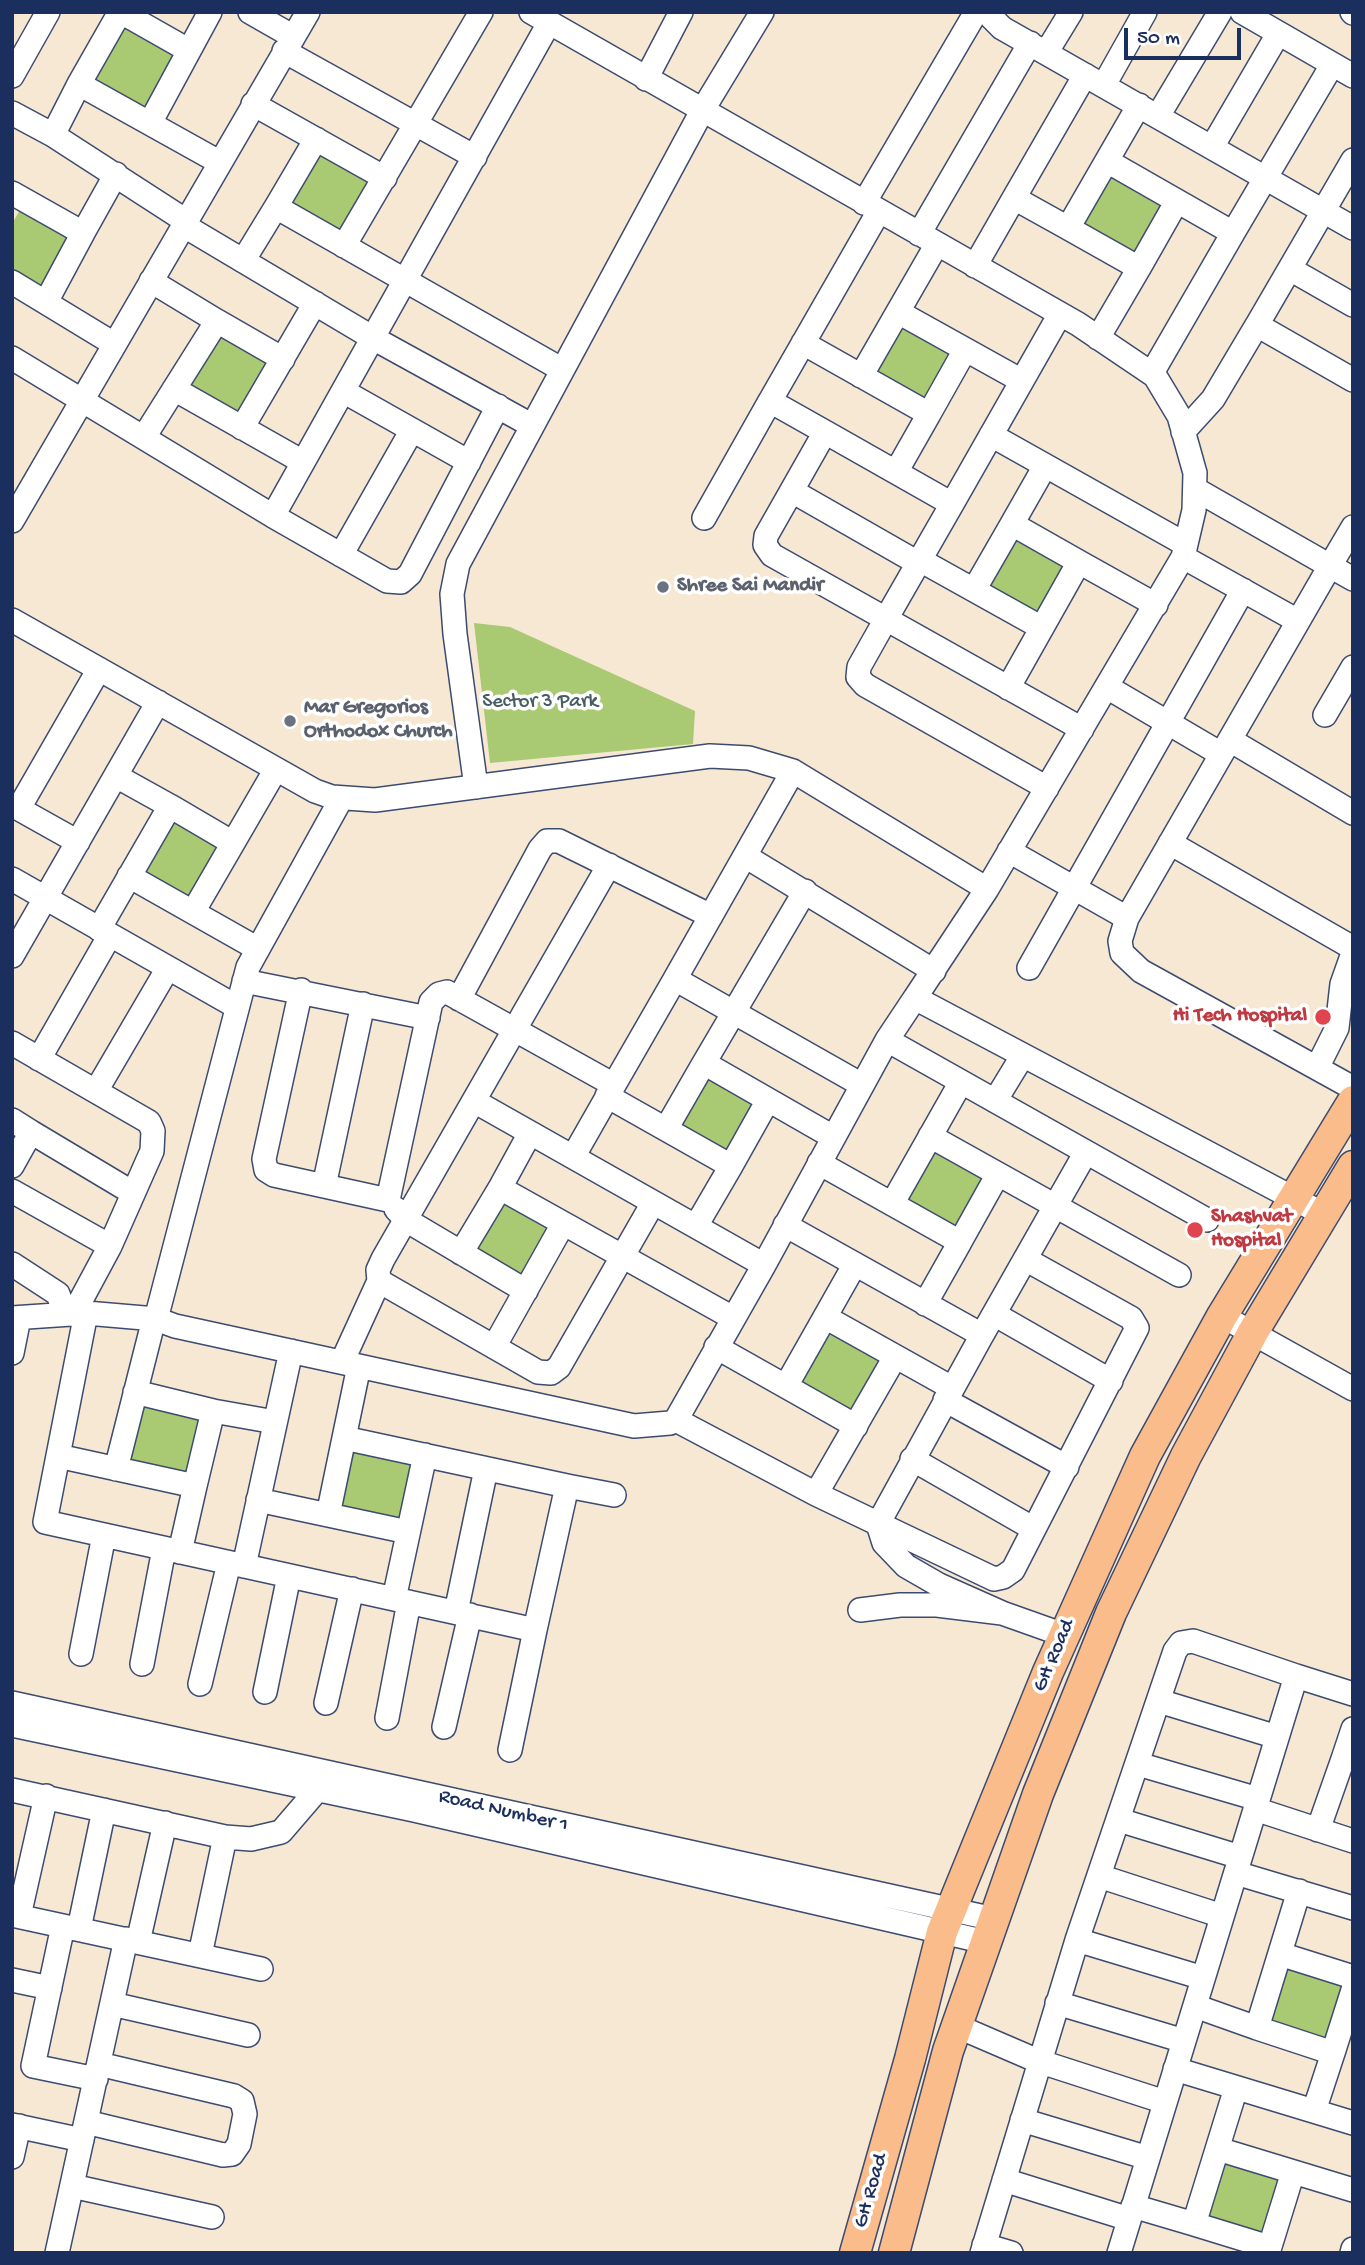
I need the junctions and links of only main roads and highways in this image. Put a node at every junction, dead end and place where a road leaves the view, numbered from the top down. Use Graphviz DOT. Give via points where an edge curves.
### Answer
graph roads {
  1 [pos="1353,1101"];
  2 [pos="1353,1166"];
  3 [pos="855,2253"];
  4 [pos="894,2253"];
  1 -- 3 [label="main road, GH Road" via="1222,1316 1145,1456 1064,1635 946,1922"];
  2 -- 4 [label="main road, GH Road" via="1253,1332 1186,1456 1111,1613 1038,1794 948,2051"];
}
